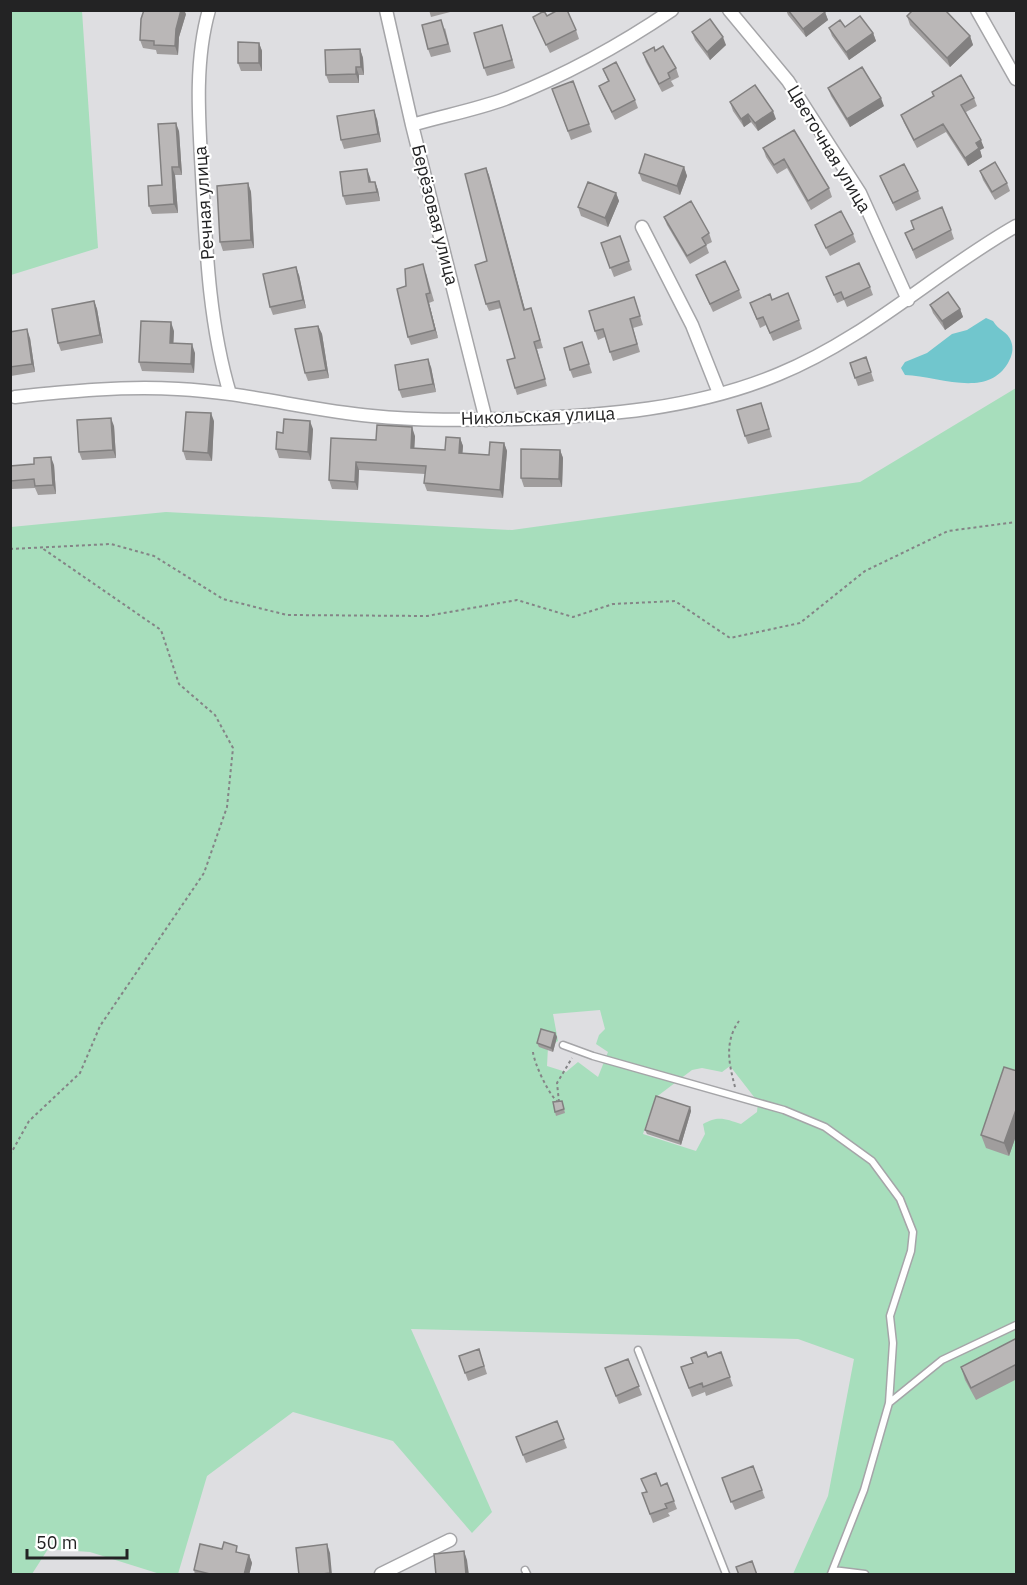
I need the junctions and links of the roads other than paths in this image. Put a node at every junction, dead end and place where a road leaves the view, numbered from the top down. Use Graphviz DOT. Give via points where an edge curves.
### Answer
graph roads {
  1 [pos="209,10"];
  2 [pos="386,10"];
  3 [pos="672,10"];
  4 [pos="729,10"];
  5 [pos="976,10"];
  6 [pos="1017,79"];
  7 [pos="412,125"];
  8 [pos="1017,226"];
  9 [pos="642,227"];
  10 [pos="909,300"];
  11 [pos="230,393"];
  12 [pos="719,393"];
  13 [pos="15,397"];
  14 [pos="486,420"];
  15 [pos="563,1045"];
  16 [pos="1017,1325"];
  17 [pos="638,1350"];
  18 [pos="889,1403"];
  19 [pos="450,1540"];
  20 [pos="832,1572"];
  21 [pos="381,1575"];
  22 [pos="726,1575"];
  23 [pos="865,1575"];
  1 -- 11 [label="street, Речная улица" via="203,31 199,125 204,218 221,362"];
  2 -- 7 [label="street, Берёзовая улица"];
  3 -- 7 [label="street" via="628,40 569,71 503,99"];
  4 -- 10 [label="street, Цветочная улица" via="788,81 860,193"];
  5 -- 6 [label="street"];
  7 -- 14 [label="street, Берёзовая улица"];
  8 -- 10 [label="street, Никольская улица" via="984,244"];
  9 -- 12 [label="street" via="692,325"];
  10 -- 12 [label="street, Никольская улица" via="834,348 778,374"];
  11 -- 13 [label="street, Никольская улица" via="125,387"];
  11 -- 14 [label="street, Никольская улица" via="372,416"];
  12 -- 14 [label="street, Никольская улица" via="653,409 601,416"];
  15 -- 18 [label="lane" via="784,1110 825,1127 872,1161 900,1199 913,1232 911,1251 890,1316"];
  16 -- 18 [label="lane" via="942,1360"];
  17 -- 22 [label="lane"];
  18 -- 20 [label="lane" via="864,1490"];
  19 -- 21 [label="street"];
  20 -- 23 [label="lane"];
}
